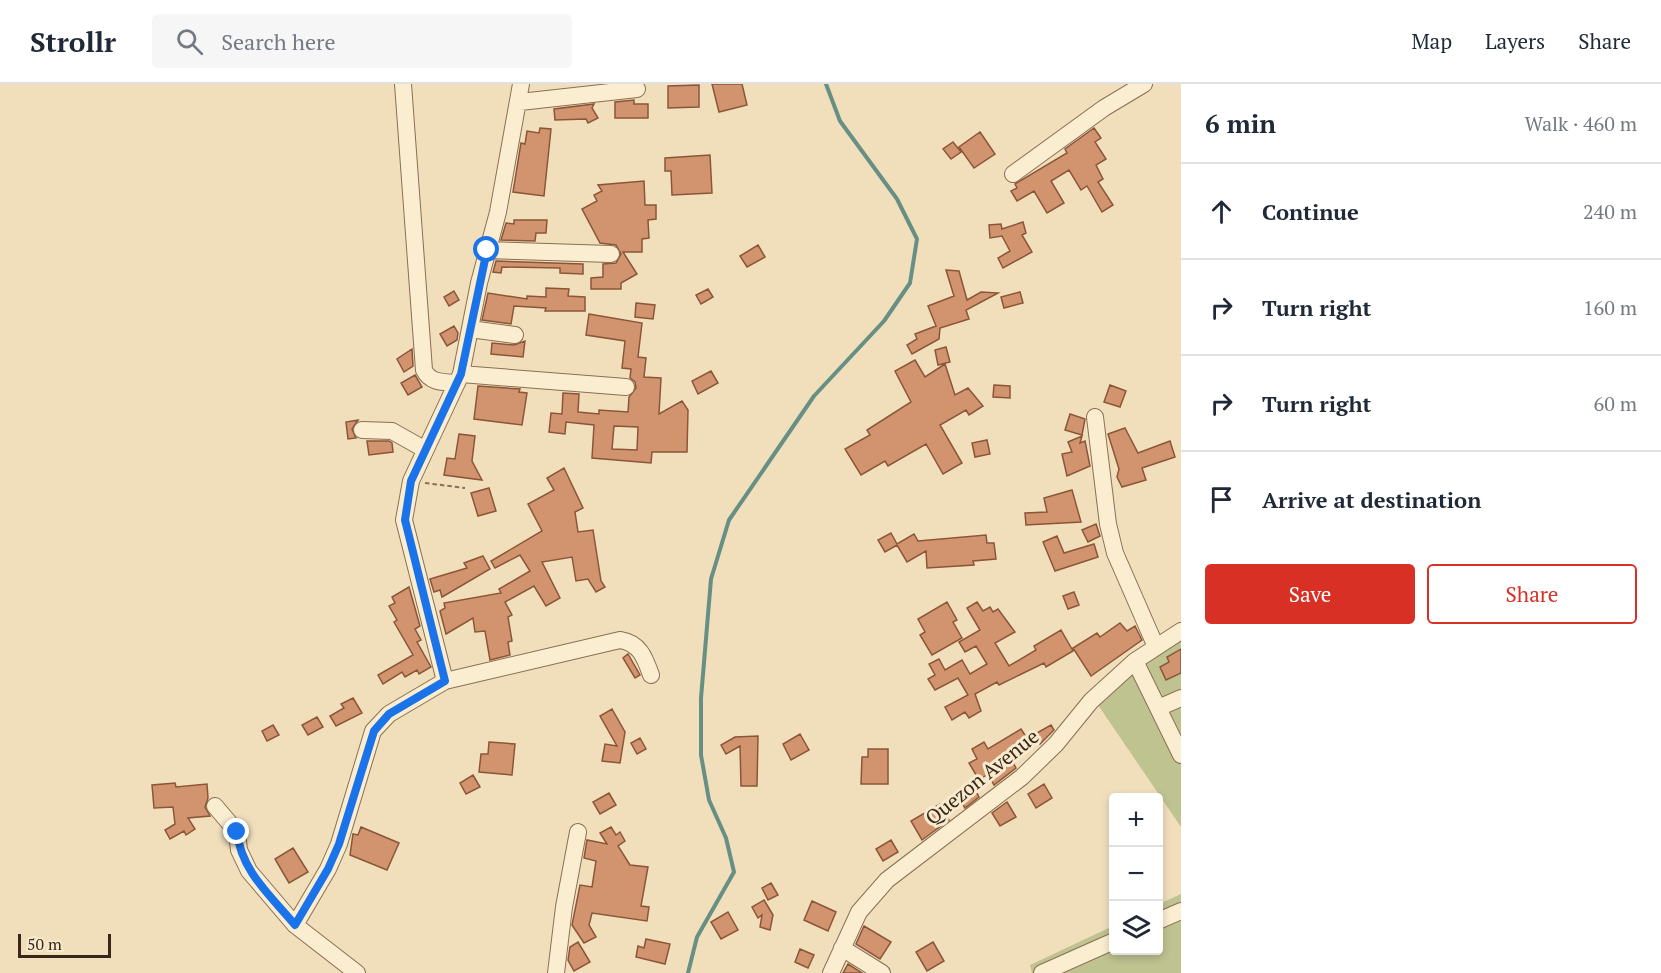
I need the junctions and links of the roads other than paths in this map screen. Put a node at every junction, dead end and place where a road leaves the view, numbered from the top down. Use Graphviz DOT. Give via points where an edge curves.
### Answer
graph roads {
  1 [pos="403,84"];
  2 [pos="521,84"];
  3 [pos="1144,84"];
  4 [pos="638,89"];
  5 [pos="520,102"];
  6 [pos="1013,174"];
  7 [pos="487,250"];
  8 [pos="611,254"];
  9 [pos="470,329"];
  10 [pos="515,335"];
  11 [pos="459,379"];
  12 [pos="626,387"];
  13 [pos="1095,417"];
  14 [pos="362,429"];
  15 [pos="424,448"];
  16 [pos="1181,631"];
  17 [pos="1156,647"];
  18 [pos="1135,661"];
  19 [pos="651,675"];
  20 [pos="445,681"];
  21 [pos="1181,698"];
  22 [pos="1158,708"];
  23 [pos="1181,755"];
  24 [pos="215,806"];
  25 [pos="578,832"];
  26 [pos="1181,911"];
  27 [pos="1163,919"];
  28 [pos="295,925"];
  29 [pos="1109,943"];
  30 [pos="842,948"];
  31 [pos="347,971"];
  32 [pos="556,973"];
  33 [pos="831,973"];
  34 [pos="882,973"];
  35 [pos="1042,973"];
  1 -- 11 [label="street" via="424,370 432,380"];
  2 -- 5 [label="street"];
  3 -- 6 [label="street"];
  4 -- 5 [label="street"];
  5 -- 7 [label="street"];
  7 -- 8 [label="street"];
  7 -- 9 [label="street"];
  9 -- 10 [label="street"];
  9 -- 11 [label="street"];
  11 -- 12 [label="street"];
  11 -- 15 [label="street"];
  13 -- 17 [label="street" via="1115,553"];
  14 -- 15 [label="street" via="392,431"];
  15 -- 20 [label="street" via="411,481 405,520"];
  16 -- 17 [label="street, Quezon Avenue"];
  17 -- 18 [label="street, Quezon Avenue"];
  18 -- 22 [label="street"];
  18 -- 30 [label="street, Quezon Avenue" via="1091,700 1056,744 1022,777 887,880 859,912"];
  19 -- 20 [label="street" via="640,649 630,641 620,640"];
  20 -- 28 [label="street" via="389,714 374,731 339,844"];
  21 -- 22 [label="street"];
  22 -- 23 [label="street"];
  24 -- 28 [label="street" via="237,832 239,850 249,871"];
  25 -- 32 [label="street"];
  26 -- 27 [label="street"];
  28 -- 31 [label="street"];
  29 -- 35 [label="street"];
  30 -- 33 [label="street, Quezon Avenue"];
  30 -- 34 [label="street"];
}
